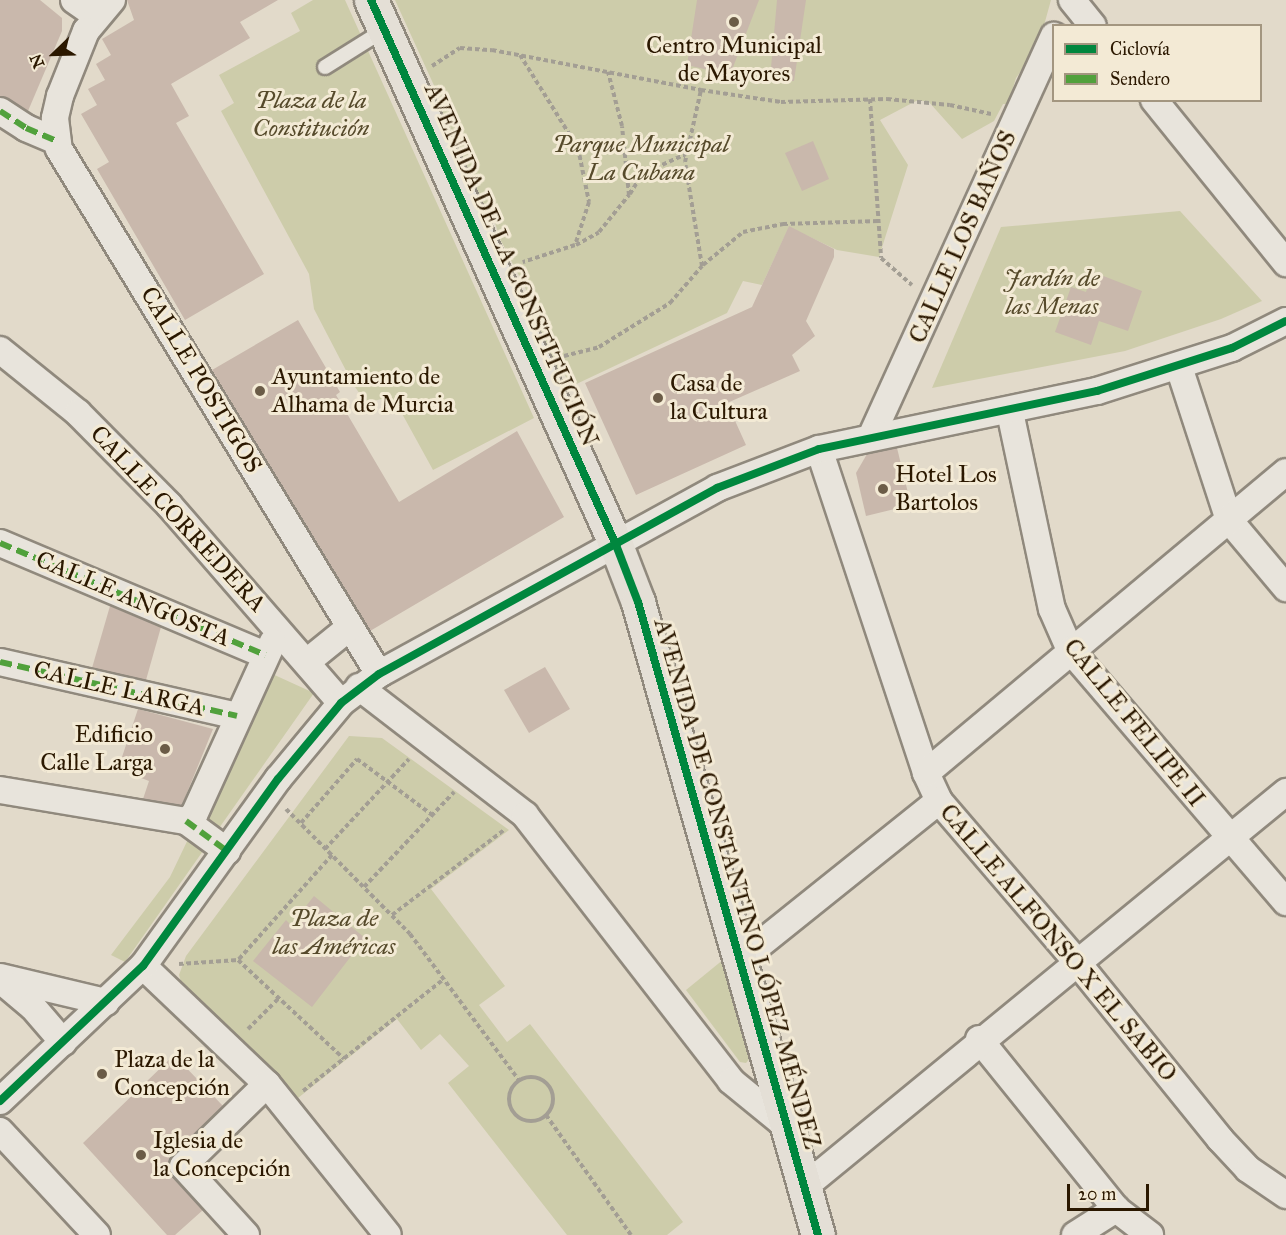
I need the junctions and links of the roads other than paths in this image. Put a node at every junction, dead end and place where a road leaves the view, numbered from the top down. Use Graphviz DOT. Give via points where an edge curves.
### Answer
graph roads {
  1 [pos="74,0"];
  2 [pos="371,0"];
  3 [pos="1071,0"];
  4 [pos="104,8"];
  5 [pos="1059,24"];
  6 [pos="1091,24"];
  7 [pos="384,30"];
  8 [pos="1052,38"];
  9 [pos="325,67"];
  10 [pos="1156,102"];
  11 [pos="0,111"];
  12 [pos="57,141"];
  13 [pos="1286,263"];
  14 [pos="1286,321"];
  15 [pos="0,350"];
  16 [pos="1179,367"];
  17 [pos="1010,412"];
  18 [pos="871,437"];
  19 [pos="819,448"];
  20 [pos="1286,472"];
  21 [pos="1229,520"];
  22 [pos="0,543"];
  23 [pos="616,545"];
  24 [pos="1286,588"];
  25 [pos="350,627"];
  26 [pos="280,630"];
  27 [pos="1070,650"];
  28 [pos="265,655"];
  29 [pos="308,661"];
  30 [pos="0,662"];
  31 [pos="359,688"];
  32 [pos="237,716"];
  33 [pos="926,773"];
  34 [pos="0,790"];
  35 [pos="1286,792"];
  36 [pos="939,801"];
  37 [pos="186,821"];
  38 [pos="1228,838"];
  39 [pos="227,851"];
  40 [pos="1286,902"];
  41 [pos="739,961"];
  42 [pos="1076,961"];
  43 [pos="143,966"];
  44 [pos="0,979"];
  45 [pos="106,1002"];
  46 [pos="979,1039"];
  47 [pos="63,1042"];
  48 [pos="267,1084"];
  49 [pos="0,1101"];
  50 [pos="785,1125"];
  51 [pos="0,1131"];
  52 [pos="803,1188"];
  53 [pos="1286,1195"];
  54 [pos="1116,1209"];
  55 [pos="97,1235"];
  56 [pos="246,1235"];
  57 [pos="388,1235"];
  58 [pos="818,1235"];
  59 [pos="1075,1235"];
  60 [pos="1150,1235"];
  1 -- 4 [label="street"];
  2 -- 7 [label="main road, AVENIDA DE LA CONSTITUCIÓN"];
  3 -- 5 [label="street"];
  3 -- 6 [label="street"];
  4 -- 12 [label="street" via="86,31 60,96 55,118"];
  7 -- 9 [label="lane"];
  7 -- 23 [label="main road, AVENIDA DE LA CONSTITUCIÓN"];
  8 -- 18 [label="street, CALLE LOS BAÑOS"];
  10 -- 13 [label="street"];
  11 -- 12 [label="street"];
  12 -- 25 [label="street, CALLE POSTIGOS" via="72,172 181,344"];
  14 -- 16 [label="street" via="1232,348"];
  15 -- 26 [label="street, CALLE CORREDERA" via="78,413 169,505"];
  16 -- 17 [label="street"];
  16 -- 21 [label="street"];
  17 -- 18 [label="street"];
  17 -- 27 [label="street, CALLE FELIPE II" via="1052,609"];
  18 -- 19 [label="street"];
  19 -- 23 [label="street" via="717,488"];
  19 -- 33 [label="street, CALLE ALFONSO X EL SABIO"];
  20 -- 21 [label="street"];
  21 -- 24 [label="street"];
  21 -- 27 [label="street"];
  22 -- 28 [label="street, CALLE ANGOSTA"];
  23 -- 31 [label="street"];
  23 -- 41 [label="main road, AVENIDA DE CONSTANTINO LÓPEZ MÉNDEZ" via="638,602"];
  25 -- 29 [label="street"];
  25 -- 31 [label="street, CALLE POSTIGOS"];
  26 -- 28 [label="street"];
  26 -- 29 [label="street, CALLE CORREDERA"];
  27 -- 33 [label="street"];
  27 -- 38 [label="street, CALLE FELIPE II"];
  28 -- 32 [label="street"];
  29 -- 31 [label="street, CALLE CORREDERA"];
  30 -- 32 [label="street, CALLE LARGA"];
  31 -- 39 [label="street" via="269,791"];
  31 -- 50 [label="street" via="525,815 731,1081"];
  32 -- 37 [label="street" via="194,815"];
  33 -- 36 [label="street, CALLE ALFONSO X EL SABIO"];
  34 -- 37 [label="street"];
  35 -- 38 [label="street"];
  36 -- 41 [label="street"];
  36 -- 42 [label="street, CALLE ALFONSO X EL SABIO"];
  37 -- 39 [label="street"];
  38 -- 40 [label="street, CALLE FELIPE II"];
  38 -- 42 [label="street"];
  39 -- 43 [label="street"];
  41 -- 50 [label="main road, AVENIDA DE CONSTANTINO LÓPEZ MÉNDEZ"];
  42 -- 46 [label="street"];
  42 -- 53 [label="street, CALLE ALFONSO X EL SABIO" via="1220,1139 1248,1169"];
  43 -- 45 [label="street"];
  43 -- 48 [label="street"];
  44 -- 45 [label="street"];
  44 -- 47 [label="street" via="32,1006"];
  45 -- 47 [label="street"];
  46 -- 52 [label="street"];
  46 -- 54 [label="street"];
  47 -- 49 [label="street"];
  48 -- 56 [label="street" via="183,1166"];
  48 -- 57 [label="street"];
  50 -- 52 [label="main road, AVENIDA DE CONSTANTINO LÓPEZ MÉNDEZ"];
  51 -- 55 [label="street"];
  52 -- 58 [label="main road, AVENIDA DE CONSTANTINO LÓPEZ MÉNDEZ"];
  54 -- 59 [label="street"];
  54 -- 60 [label="street"];
}
